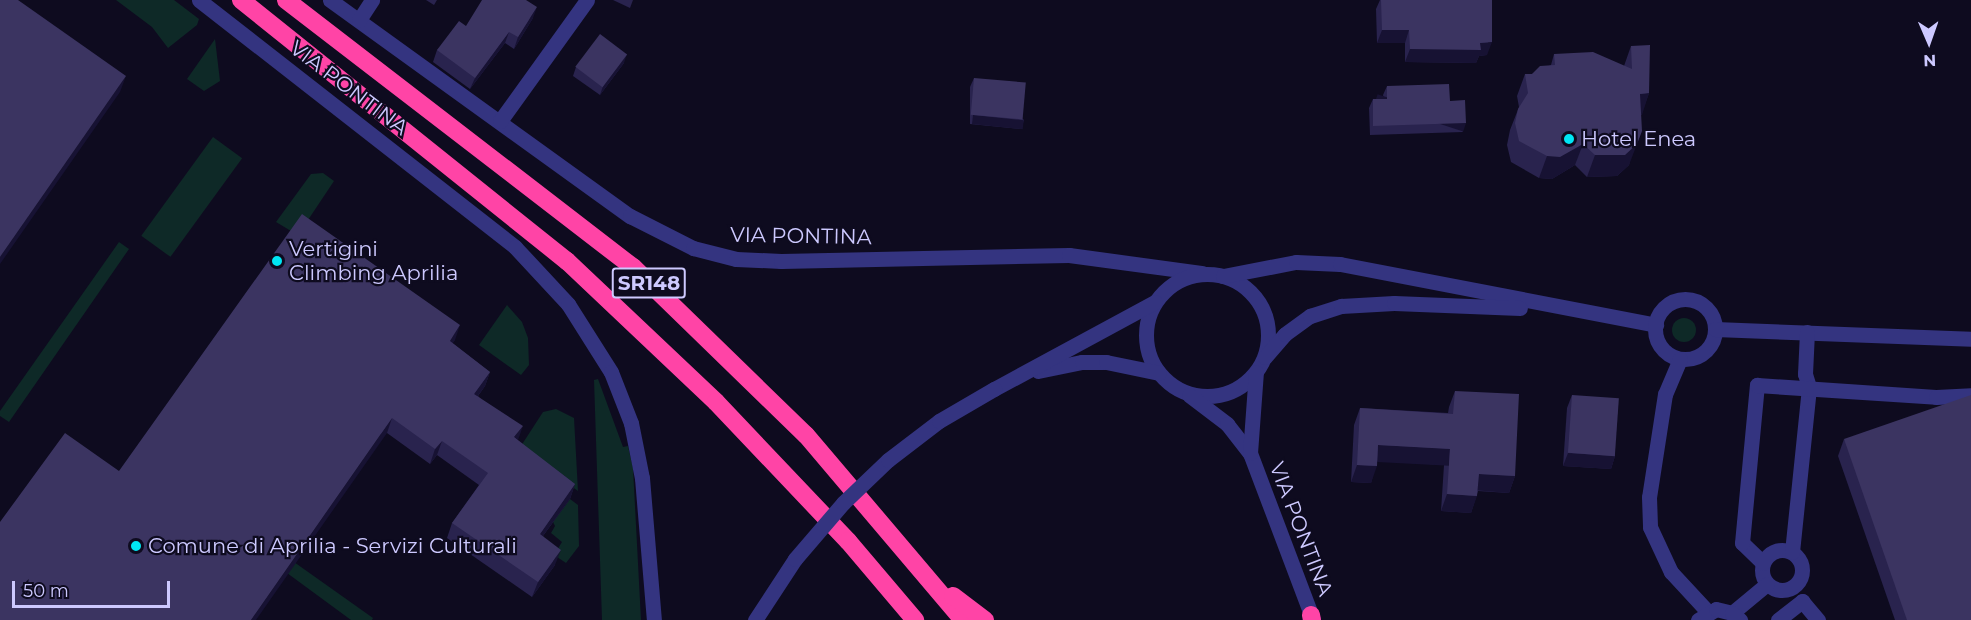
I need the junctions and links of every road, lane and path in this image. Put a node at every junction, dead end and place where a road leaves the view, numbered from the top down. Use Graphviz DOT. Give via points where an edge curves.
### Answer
graph roads {
  1 [pos="199,0"];
  2 [pos="242,0"];
  3 [pos="286,0"];
  4 [pos="330,0"];
  5 [pos="372,0"];
  6 [pos="586,0"];
  7 [pos="359,20"];
  8 [pos="500,121"];
  9 [pos="1203,273"];
  10 [pos="1223,276"];
  11 [pos="1155,302"];
  12 [pos="1575,312"];
  13 [pos="1656,325"];
  14 [pos="1715,330"];
  15 [pos="1807,332"];
  16 [pos="1971,339"];
  17 [pos="1680,359"];
  18 [pos="1260,366"];
  19 [pos="1159,373"];
  20 [pos="1809,387"];
  21 [pos="994,389"];
  22 [pos="1185,392"];
  23 [pos="1971,395"];
  24 [pos="1250,453"];
  25 [pos="1792,552"];
  26 [pos="1762,563"];
  27 [pos="930,579"];
  28 [pos="1767,584"];
  29 [pos="1789,589"];
  30 [pos="1802,601"];
  31 [pos="1703,616"];
  32 [pos="1736,616"];
  33 [pos="1312,618"];
  34 [pos="654,620"];
  35 [pos="755,620"];
  36 [pos="915,620"];
  37 [pos="963,620"];
  38 [pos="985,620"];
  39 [pos="1778,620"];
  40 [pos="1818,620"];
  1 -- 34 [label="street, VIA PONTINA" via="515,247 568,304 611,372 632,423 645,498"];
  2 -- 36 [label="highway, SR148" via="567,261 716,402 848,541"];
  3 -- 27 [label="highway, SR148" via="633,267 806,435"];
  4 -- 7 [label="street, VIA PONTINA"];
  5 -- 7 [label="street"];
  6 -- 8 [label="street"];
  7 -- 8 [label="street, VIA PONTINA"];
  8 -- 9 [label="street, VIA PONTINA" via="649,228 722,256 781,261 1070,255"];
  9 -- 10 [label="street"];
  9 -- 11 [label="street" via="1168,288"];
  10 -- 12 [label="street" via="1286,263 1340,264"];
  10 -- 18 [label="street" via="1245,286 1260,304 1268,328"];
  11 -- 19 [label="street" via="1146,338"];
  11 -- 21 [label="street"];
  12 -- 13 [label="street"];
  12 -- 18 [label="street" via="1454,304 1341,306 1297,324"];
  13 -- 14 [label="street" via="1661,310 1669,303 1689,298 1707,308"];
  13 -- 17 [label="street" via="1658,344"];
  14 -- 15 [label="street"];
  14 -- 17 [label="street" via="1706,351"];
  15 -- 16 [label="street"];
  15 -- 20 [label="street" via="1805,374"];
  17 -- 31 [label="street" via="1665,394 1649,497 1650,527 1671,572"];
  18 -- 22 [label="street" via="1232,391 1217,395"];
  18 -- 24 [label="street, VIA PONTINA"];
  19 -- 21 [label="street" via="1127,363 1082,362 1026,375"];
  19 -- 22 [label="street"];
  20 -- 23 [label="street" via="1936,397"];
  20 -- 25 [label="street"];
  20 -- 26 [label="street" via="1757,385 1742,543"];
  21 -- 35 [label="street, bridge" via="939,421 888,460 843,503 795,559"];
  22 -- 24 [label="street, VIA PONTINA" via="1227,424"];
  24 -- 33 [label="street, VIA PONTINA"];
  25 -- 26 [label="street" via="1774,551"];
  25 -- 29 [label="street" via="1802,570 1796,585"];
  26 -- 28 [label="street" via="1762,578"];
  27 -- 37 [label="highway, SR148"];
  27 -- 38 [label="highway"];
  28 -- 29 [label="street" via="1773,589"];
  28 -- 32 [label="street"];
  29 -- 30 [label="street"];
  30 -- 39 [label="street"];
  30 -- 40 [label="street"];
  31 -- 32 [label="street"];
}
